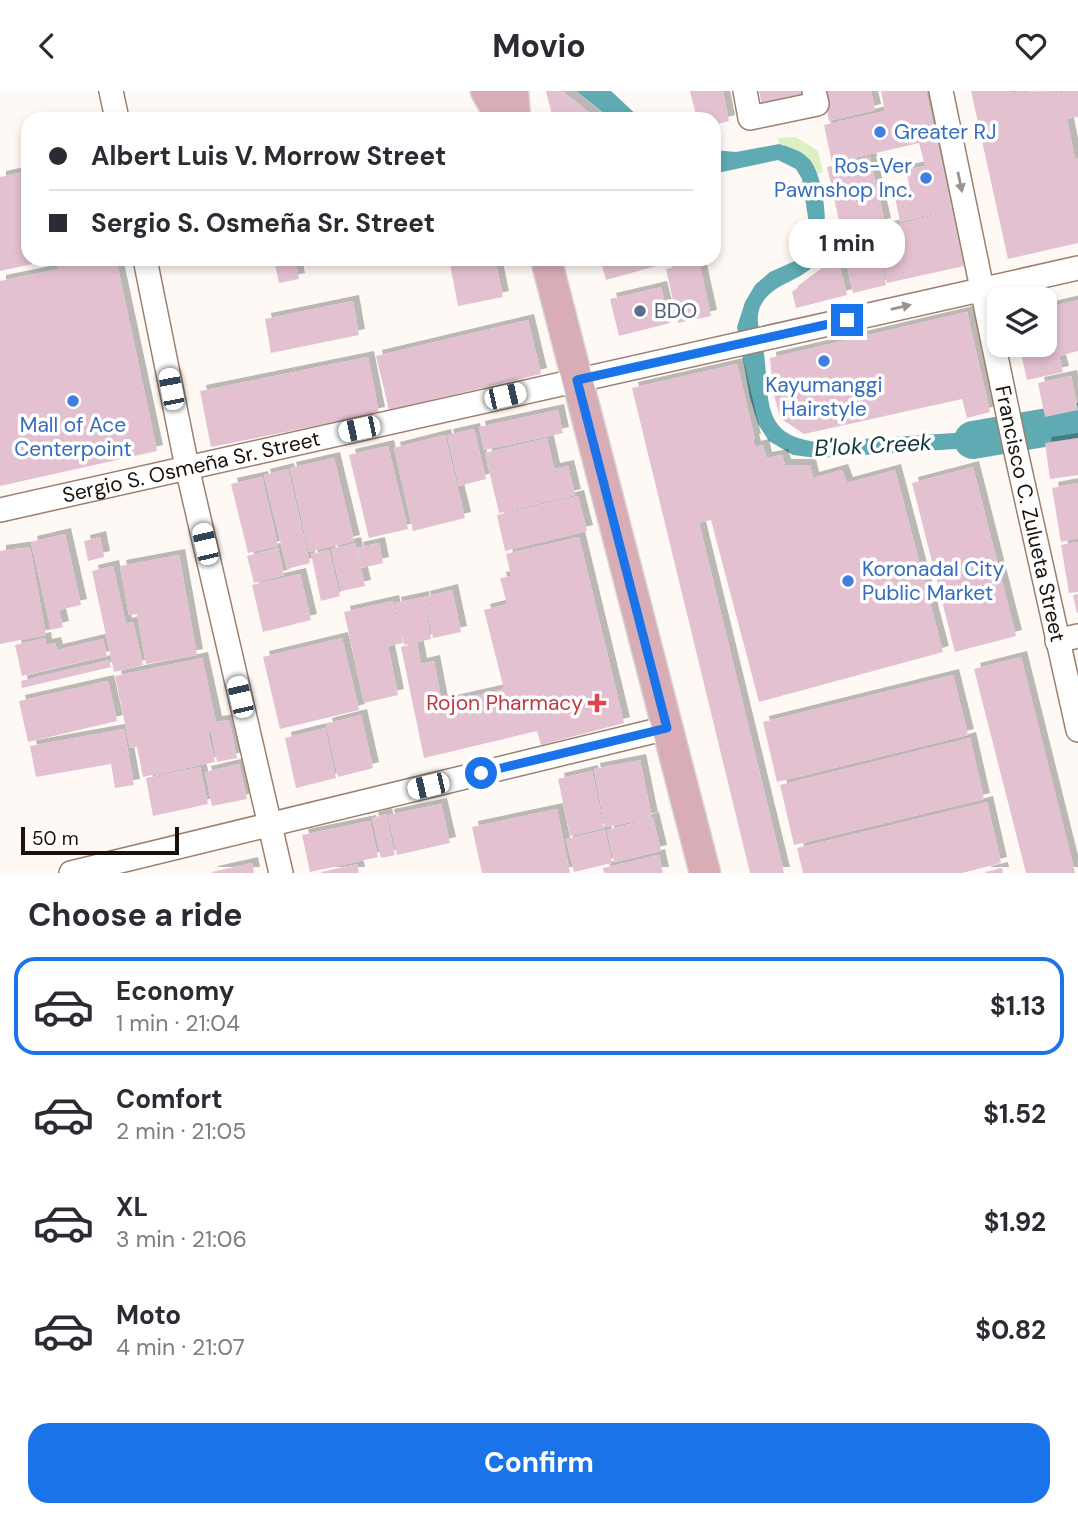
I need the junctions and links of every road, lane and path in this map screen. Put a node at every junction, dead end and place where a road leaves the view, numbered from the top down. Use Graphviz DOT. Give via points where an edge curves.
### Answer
graph roads {
  1 [pos="111,91"];
  2 [pos="486,91"];
  3 [pos="513,91"];
  4 [pos="745,91"];
  5 [pos="814,91"];
  6 [pos="941,91"];
  7 [pos="116,112"];
  8 [pos="498,112"];
  9 [pos="514,112"];
  10 [pos="146,266"];
  11 [pos="548,266"];
  12 [pos="1078,268"];
  13 [pos="982,289"];
  14 [pos="577,380"];
  15 [pos="187,467"];
  16 [pos="0,510"];
  17 [pos="1067,639"];
  18 [pos="667,728"];
  19 [pos="1078,730"];
  20 [pos="270,825"];
  21 [pos="71,873"];
  22 [pos="281,873"];
  23 [pos="705,873"];
  1 -- 7 [label="street"];
  2 -- 8 [label="main road"];
  3 -- 9 [label="main road"];
  4 -- 5 [label="street" via="750,117 817,104"];
  6 -- 13 [label="street, Francisco C. Zulueta Street, one-way"];
  10 -- 15 [label="street"];
  11 -- 14 [label="main road"];
  12 -- 13 [label="street, Sergio S. Osmeña Sr. Street"];
  14 -- 13 [label="street, Sergio S. Osmeña Sr. Street, one-way"];
  13 -- 17 [label="street, Francisco C. Zulueta Street" via="1012,432"];
  14 -- 15 [label="street, Sergio S. Osmeña Sr. Street"];
  14 -- 18 [label="main road"];
  15 -- 16 [label="street, Sergio S. Osmeña Sr. Street"];
  15 -- 20 [label="street"];
  17 -- 19 [label="street, Francisco C. Zulueta Street"];
  18 -- 20 [label="street"];
  18 -- 23 [label="main road"];
  20 -- 21 [label="street"];
  20 -- 22 [label="street"];
}
